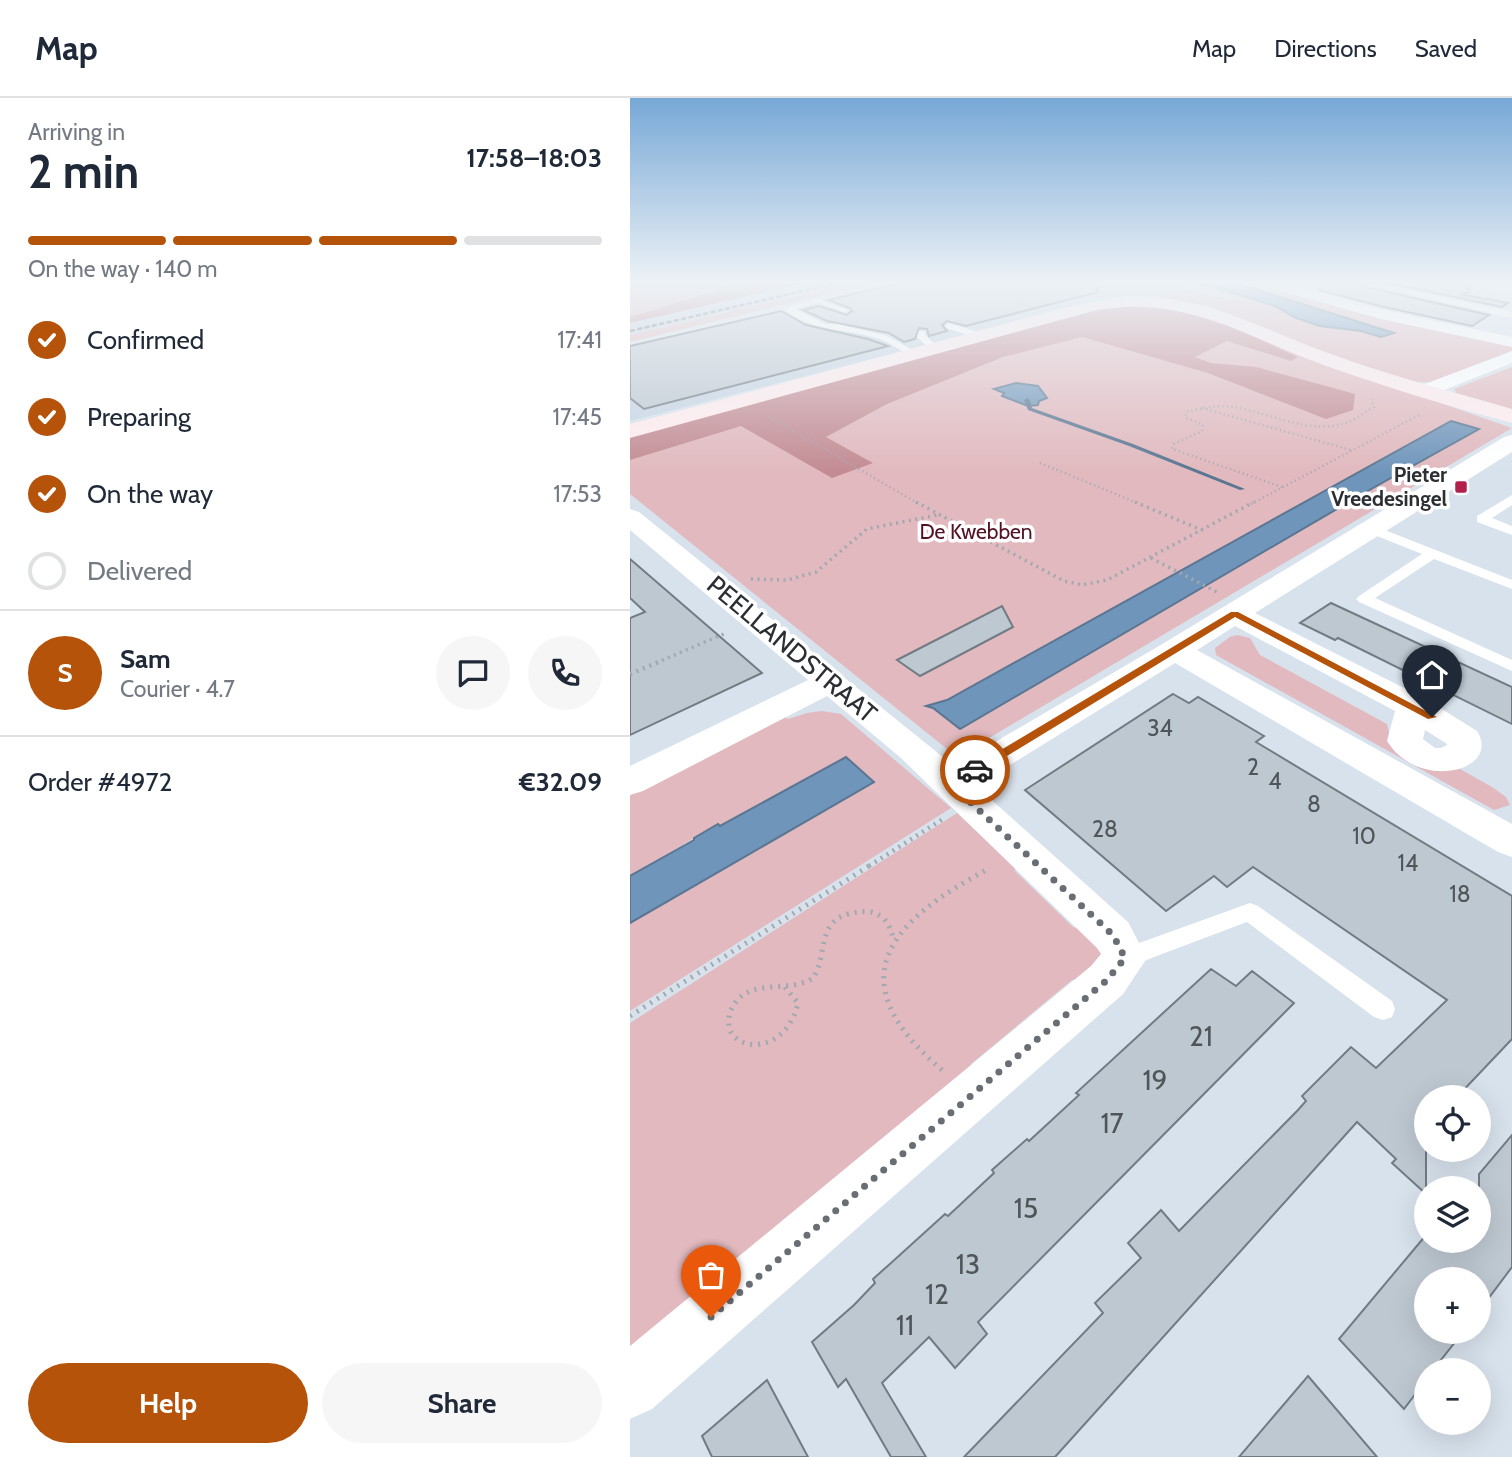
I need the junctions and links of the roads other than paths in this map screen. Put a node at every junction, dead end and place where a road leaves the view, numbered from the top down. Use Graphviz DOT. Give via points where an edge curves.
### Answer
graph roads {
  1 [pos="900,346"];
  2 [pos="922,346"];
  3 [pos="1298,346"];
  4 [pos="1490,346"];
  5 [pos="1512,353"];
  6 [pos="914,354"];
  7 [pos="1427,390"];
  8 [pos="1512,415"];
  9 [pos="630,432"];
  10 [pos="1512,442"];
  11 [pos="1512,499"];
  12 [pos="635,527"];
  13 [pos="1372,528"];
  14 [pos="1512,531"];
  15 [pos="1433,553"];
  16 [pos="1512,584"];
  17 [pos="1229,605"];
  18 [pos="1175,650"];
  19 [pos="1512,666"];
  20 [pos="830,682"];
  21 [pos="1412,706"];
  22 [pos="630,782"];
  23 [pos="961,793"];
  24 [pos="1512,842"];
  25 [pos="1125,958"];
  26 [pos="1383,1009"];
  27 [pos="630,1387"];
  1 -- 6 [label="lane"];
  2 -- 6 [label="street"];
  3 -- 7 [label="street"];
  4 -- 5 [label="street"];
  5 -- 7 [label="street"];
  6 -- 9 [label="street"];
  7 -- 8 [label="street"];
  10 -- 13 [label="street" via="1488,468"];
  11 -- 14 [label="lane" via="1482,519"];
  12 -- 20 [label="street, PEELLANDSTRAAT" via="706,578"];
  13 -- 15 [label="lane"];
  13 -- 17 [label="street"];
  15 -- 16 [label="lane"];
  15 -- 19 [label="lane" via="1364,599"];
  17 -- 18 [label="street"];
  17 -- 21 [label="street"];
  18 -- 23 [label="street"];
  18 -- 24 [label="street"];
  20 -- 22 [label="street"];
  20 -- 23 [label="street, PEELLANDSTRAAT"];
  23 -- 25 [label="street, PEELLANDSTRAAT" via="1113,935"];
  25 -- 26 [label="lane" via="1250,912"];
  25 -- 27 [label="street" via="1107,980"];
}
